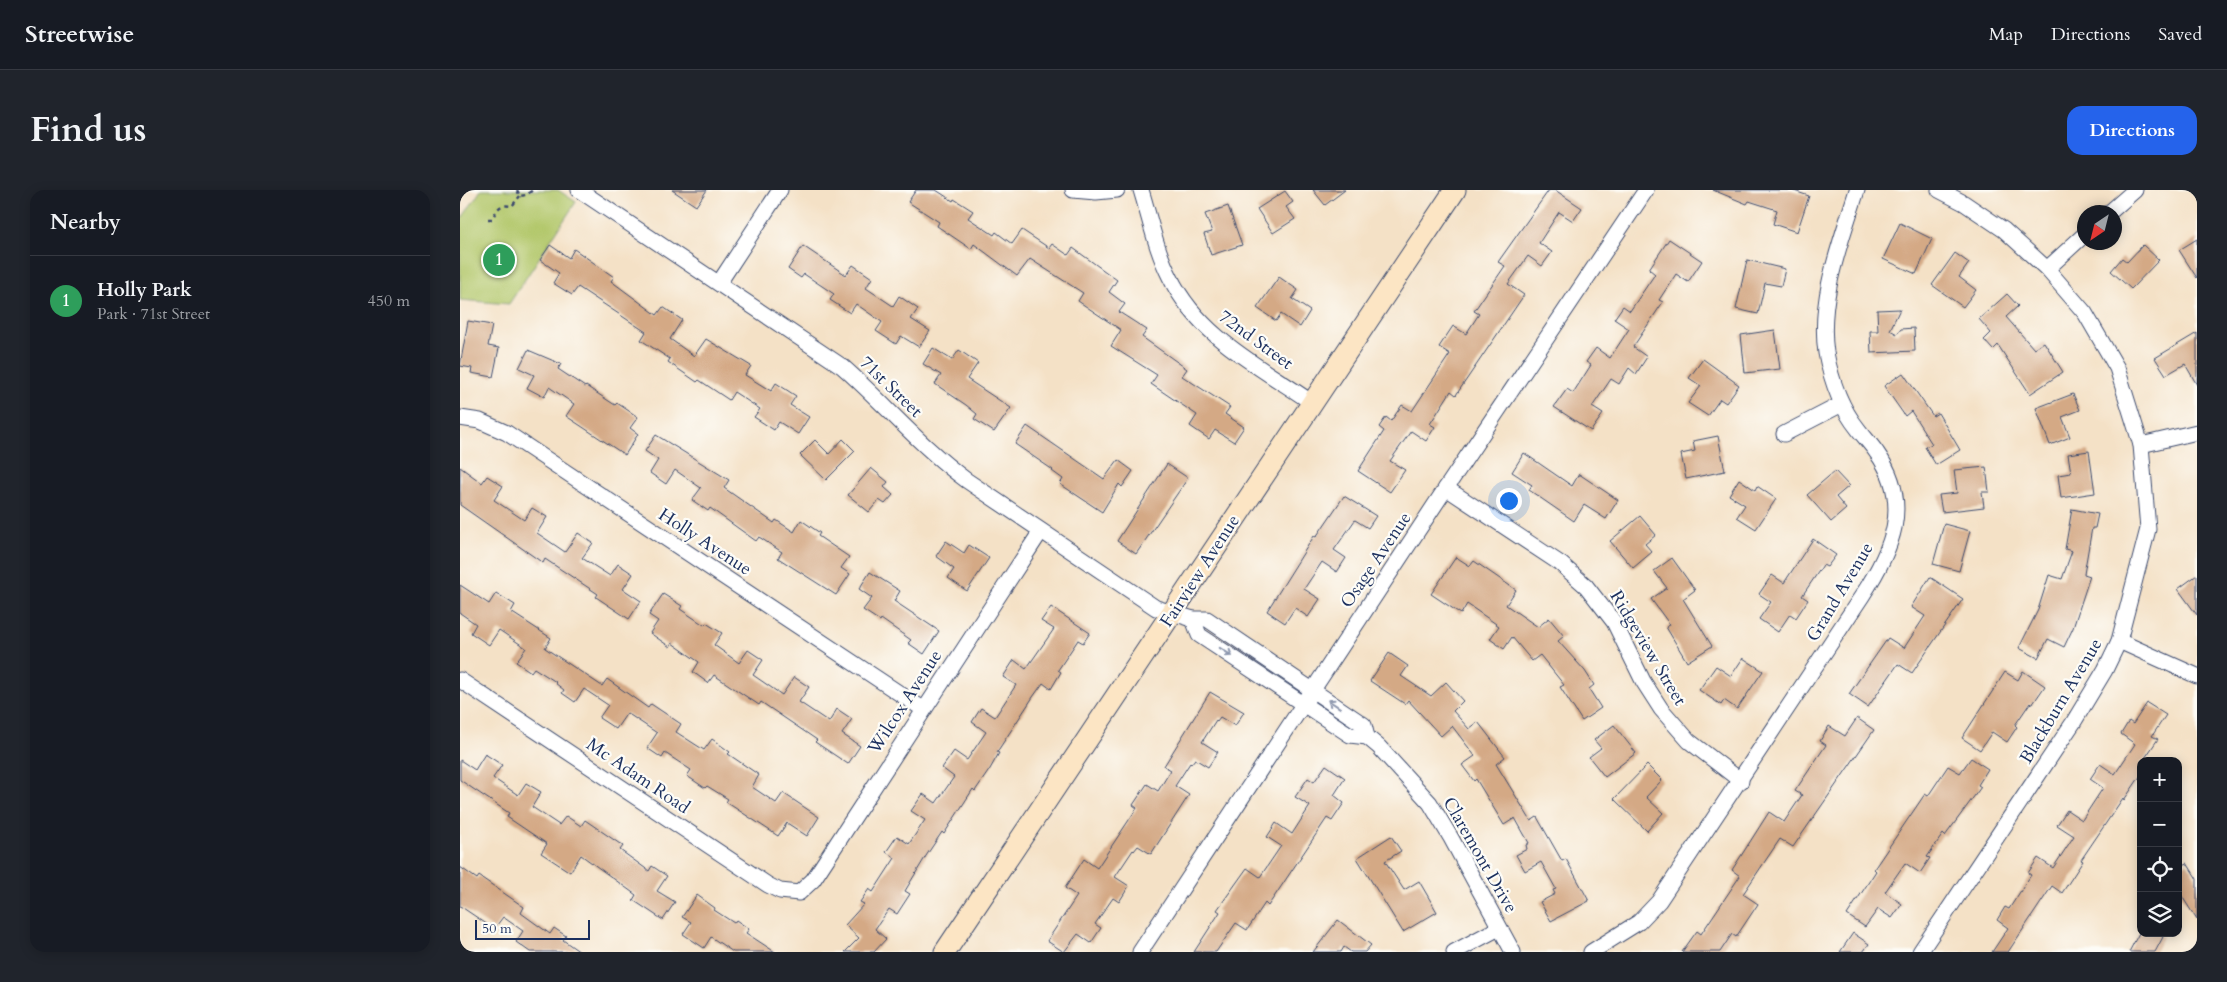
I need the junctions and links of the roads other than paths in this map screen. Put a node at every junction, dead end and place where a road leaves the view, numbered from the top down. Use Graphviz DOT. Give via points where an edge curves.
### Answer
graph roads {
  1 [pos="579,190"];
  2 [pos="780,190"];
  3 [pos="1073,190"];
  4 [pos="1117,190"];
  5 [pos="1141,190"];
  6 [pos="1454,190"];
  7 [pos="1646,190"];
  8 [pos="1857,190"];
  9 [pos="1939,190"];
  10 [pos="2134,190"];
  11 [pos="2118,205"];
  12 [pos="2077,241"];
  13 [pos="2047,269"];
  14 [pos="719,282"];
  15 [pos="1311,402"];
  16 [pos="1842,404"];
  17 [pos="460,418"];
  18 [pos="2197,432"];
  19 [pos="1784,434"];
  20 [pos="2141,445"];
  21 [pos="1446,488"];
  22 [pos="1041,530"];
  23 [pos="1183,616"];
  24 [pos="2119,641"];
  25 [pos="2197,676"];
  26 [pos="460,680"];
  27 [pos="1313,689"];
  28 [pos="1304,703"];
  29 [pos="923,709"];
  30 [pos="1367,737"];
  31 [pos="1741,781"];
  32 [pos="799,892"];
  33 [pos="1499,928"];
  34 [pos="945,952"];
  35 [pos="1140,952"];
  36 [pos="1454,952"];
  37 [pos="1513,952"];
  38 [pos="1591,952"];
  39 [pos="1920,952"];
  1 -- 14 [label="street, 71st Street"];
  2 -- 14 [label="street"];
  3 -- 4 [label="street"];
  5 -- 15 [label="street, 72nd Street" via="1167,271 1194,315 1224,343"];
  6 -- 15 [label="street, Fairview Avenue"];
  7 -- 21 [label="street, Osage Avenue"];
  8 -- 16 [label="street, Grand Avenue" via="1826,302 1826,352"];
  9 -- 13 [label="street, Blackburn Avenue" via="2004,230"];
  10 -- 11 [label="street"];
  12 -- 13 [label="street"];
  13 -- 20 [label="street, Blackburn Avenue" via="2085,313 2118,368"];
  14 -- 22 [label="street, 71st Street" via="843,367 943,463"];
  15 -- 23 [label="street, Fairview Avenue"];
  16 -- 19 [label="street"];
  16 -- 31 [label="street, Grand Avenue" via="1890,474 1895,498 1895,529 1877,573"];
  17 -- 29 [label="street, Holly Avenue" via="480,421 507,433"];
  18 -- 20 [label="street"];
  20 -- 24 [label="street, Blackburn Avenue" via="2148,529"];
  21 -- 27 [label="street, Osage Avenue"];
  21 -- 31 [label="street, Ridgeview Street" via="1561,564 1586,586 1614,622 1661,709 1689,740"];
  22 -- 23 [label="street, 71st Street" via="1156,608"];
  22 -- 29 [label="street, Wilcox Avenue"];
  23 -- 27 [label="street, Claremont Drive" via="1207,618"];
  23 -- 28 [label="street, Claremont Drive, one-way" via="1199,634"];
  23 -- 34 [label="street, Fairview Avenue"];
  24 -- 25 [label="street"];
  24 -- 39 [label="street, Blackburn Avenue" via="2073,723"];
  26 -- 32 [label="street, Mc Adam Road" via="768,885 780,891"];
  27 -- 28 [label="street, Osage Avenue"];
  30 -- 27 [label="street, Claremont Drive, one-way" via="1364,725"];
  28 -- 30 [label="street, Claremont Drive" via="1350,735"];
  28 -- 35 [label="street, Osage Avenue"];
  29 -- 32 [label="street, Wilcox Avenue" via="813,880"];
  30 -- 33 [label="street, Claremont Drive" via="1430,803"];
  31 -- 38 [label="street, Grand Avenue" via="1659,901 1639,922"];
  33 -- 36 [label="street"];
  33 -- 37 [label="street, Claremont Drive"];
}
